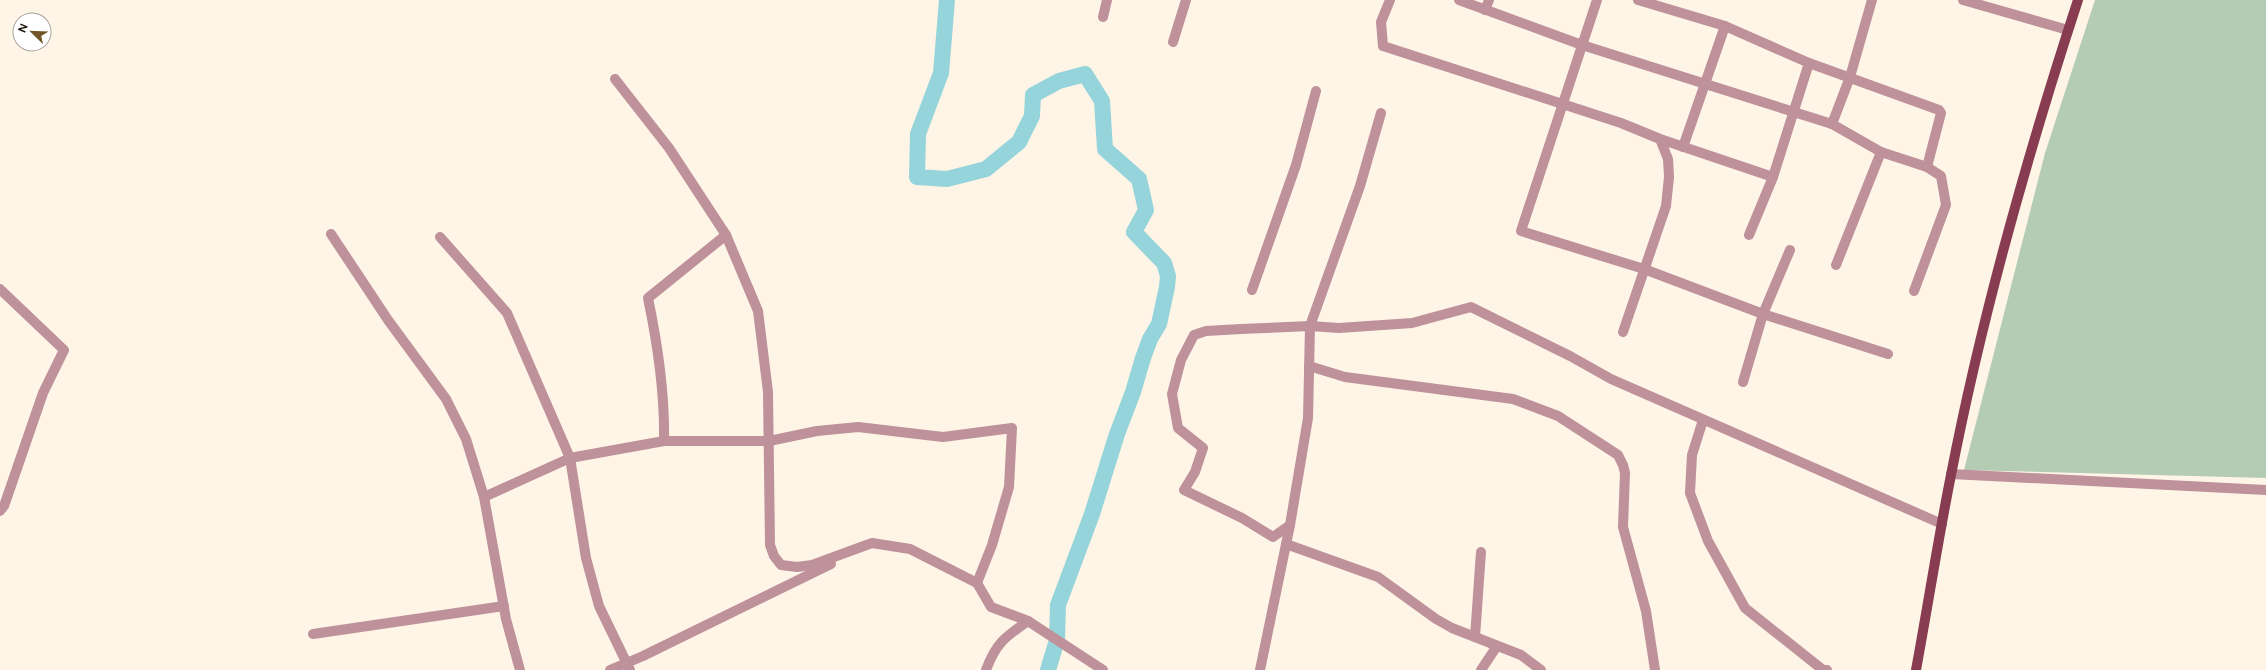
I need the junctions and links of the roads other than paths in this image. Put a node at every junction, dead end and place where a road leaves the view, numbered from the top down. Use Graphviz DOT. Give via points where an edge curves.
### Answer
graph roads {
  1 [pos="1107,0"];
  2 [pos="1186,0"];
  3 [pos="1390,0"];
  4 [pos="1459,0"];
  5 [pos="1489,0"];
  6 [pos="1597,0"];
  7 [pos="1638,0"];
  8 [pos="1872,0"];
  9 [pos="1963,0"];
  10 [pos="2078,0"];
  11 [pos="1485,10"];
  12 [pos="1103,17"];
  13 [pos="1725,26"];
  14 [pos="2068,30"];
  15 [pos="1173,42"];
  16 [pos="1582,45"];
  17 [pos="1809,63"];
  18 [pos="1850,77"];
  19 [pos="615,80"];
  20 [pos="1705,84"];
  21 [pos="1316,91"];
  22 [pos="1563,104"];
  23 [pos="1793,111"];
  24 [pos="1381,113"];
  25 [pos="1832,124"];
  26 [pos="1660,139"];
  27 [pos="1682,147"];
  28 [pos="1881,152"];
  29 [pos="1927,167"];
  30 [pos="1773,177"];
  31 [pos="331,234"];
  32 [pos="726,235"];
  33 [pos="1749,235"];
  34 [pos="440,237"];
  35 [pos="1790,250"];
  36 [pos="1836,265"];
  37 [pos="1644,269"];
  38 [pos="0,289"];
  39 [pos="1252,290"];
  40 [pos="1914,291"];
  41 [pos="1763,314"];
  42 [pos="1310,326"];
  43 [pos="1623,332"];
  44 [pos="1888,354"];
  45 [pos="1309,366"];
  46 [pos="1743,382"];
  47 [pos="1703,420"];
  48 [pos="664,441"];
  49 [pos="769,441"];
  50 [pos="570,458"];
  51 [pos="1951,474"];
  52 [pos="2266,490"];
  53 [pos="484,497"];
  54 [pos="0,511"];
  55 [pos="1942,524"];
  56 [pos="1290,525"];
  57 [pos="872,543"];
  58 [pos="1286,544"];
  59 [pos="1482,552"];
  60 [pos="977,583"];
  61 [pos="504,606"];
  62 [pos="1028,621"];
  63 [pos="313,634"];
  64 [pos="1475,637"];
  65 [pos="1497,646"];
  66 [pos="628,667"];
  67 [pos="520,670"];
  68 [pos="610,670"];
  69 [pos="986,670"];
  70 [pos="1103,670"];
  71 [pos="1260,670"];
  72 [pos="1481,670"];
  73 [pos="1541,670"];
  74 [pos="1655,670"];
  75 [pos="1827,670"];
  76 [pos="1916,670"];
  1 -- 12 [label="street"];
  2 -- 15 [label="street"];
  3 -- 22 [label="street" via="1382,22 1383,46"];
  4 -- 11 [label="street"];
  5 -- 11 [label="street"];
  6 -- 16 [label="street"];
  7 -- 13 [label="street"];
  8 -- 18 [label="street"];
  9 -- 14 [label="street"];
  10 -- 14 [label="main road"];
  11 -- 16 [label="street"];
  13 -- 17 [label="street"];
  13 -- 20 [label="street"];
  14 -- 51 [label="main road" via="2023,180 1991,300"];
  16 -- 20 [label="street"];
  16 -- 22 [label="street"];
  17 -- 18 [label="street"];
  17 -- 23 [label="street"];
  18 -- 25 [label="street"];
  18 -- 29 [label="street" via="1939,110 1941,113"];
  19 -- 32 [label="street" via="669,148"];
  20 -- 23 [label="street"];
  20 -- 27 [label="street"];
  21 -- 39 [label="street" via="1296,165"];
  22 -- 26 [label="street"];
  22 -- 37 [label="street" via="1521,231"];
  23 -- 25 [label="street"];
  23 -- 30 [label="street"];
  24 -- 42 [label="street" via="1360,186"];
  25 -- 28 [label="street"];
  26 -- 27 [label="street"];
  26 -- 37 [label="street" via="1668,159 1666,206"];
  27 -- 30 [label="street"];
  28 -- 29 [label="street"];
  28 -- 36 [label="street"];
  29 -- 40 [label="street" via="1941,176 1946,204"];
  30 -- 33 [label="street"];
  31 -- 53 [label="street" via="388,320 446,400 466,439"];
  32 -- 48 [label="street" via="648,298 660,359 665,412"];
  32 -- 49 [label="street" via="758,312 768,392"];
  34 -- 50 [label="street" via="507,313"];
  35 -- 41 [label="street"];
  37 -- 41 [label="street"];
  37 -- 43 [label="street"];
  38 -- 54 [label="street" via="64,350 44,393 7,498"];
  41 -- 44 [label="street"];
  41 -- 46 [label="street"];
  42 -- 45 [label="street"];
  42 -- 47 [label="street" via="1339,328 1412,323 1471,307 1611,379"];
  42 -- 56 [label="street" via="1206,331 1194,335 1181,360 1172,394 1178,428 1203,448 1196,472 1184,490 1242,518 1273,538"];
  45 -- 56 [label="street" via="1308,418"];
  45 -- 74 [label="street" via="1344,377 1513,399 1558,416 1618,456 1624,465 1625,473 1623,527 1646,611"];
  47 -- 55 [label="street"];
  47 -- 75 [label="street" via="1692,455 1690,493 1716,557 1744,608 1823,670"];
  48 -- 49 [label="street"];
  48 -- 50 [label="street"];
  49 -- 57 [label="street" via="770,545 781,565 812,565"];
  49 -- 60 [label="street" via="817,431 858,427 943,438 1012,428 1009,487 992,545"];
  50 -- 53 [label="street"];
  50 -- 66 [label="street" via="586,558 599,606"];
  51 -- 52 [label="street"];
  51 -- 55 [label="main road"];
  53 -- 61 [label="street"];
  55 -- 76 [label="main road"];
  56 -- 58 [label="street"];
  57 -- 60 [label="street" via="910,549"];
  57 -- 66 [label="street"];
  58 -- 64 [label="street" via="1378,577 1436,619"];
  58 -- 71 [label="street"];
  59 -- 64 [label="street"];
  60 -- 62 [label="street" via="991,607"];
  61 -- 63 [label="street"];
  61 -- 67 [label="street"];
  62 -- 69 [label="street" via="1006,636 993,652"];
  62 -- 70 [label="street"];
  64 -- 65 [label="street"];
  65 -- 72 [label="street"];
  65 -- 73 [label="street" via="1521,655"];
  66 -- 68 [label="street"];
}
